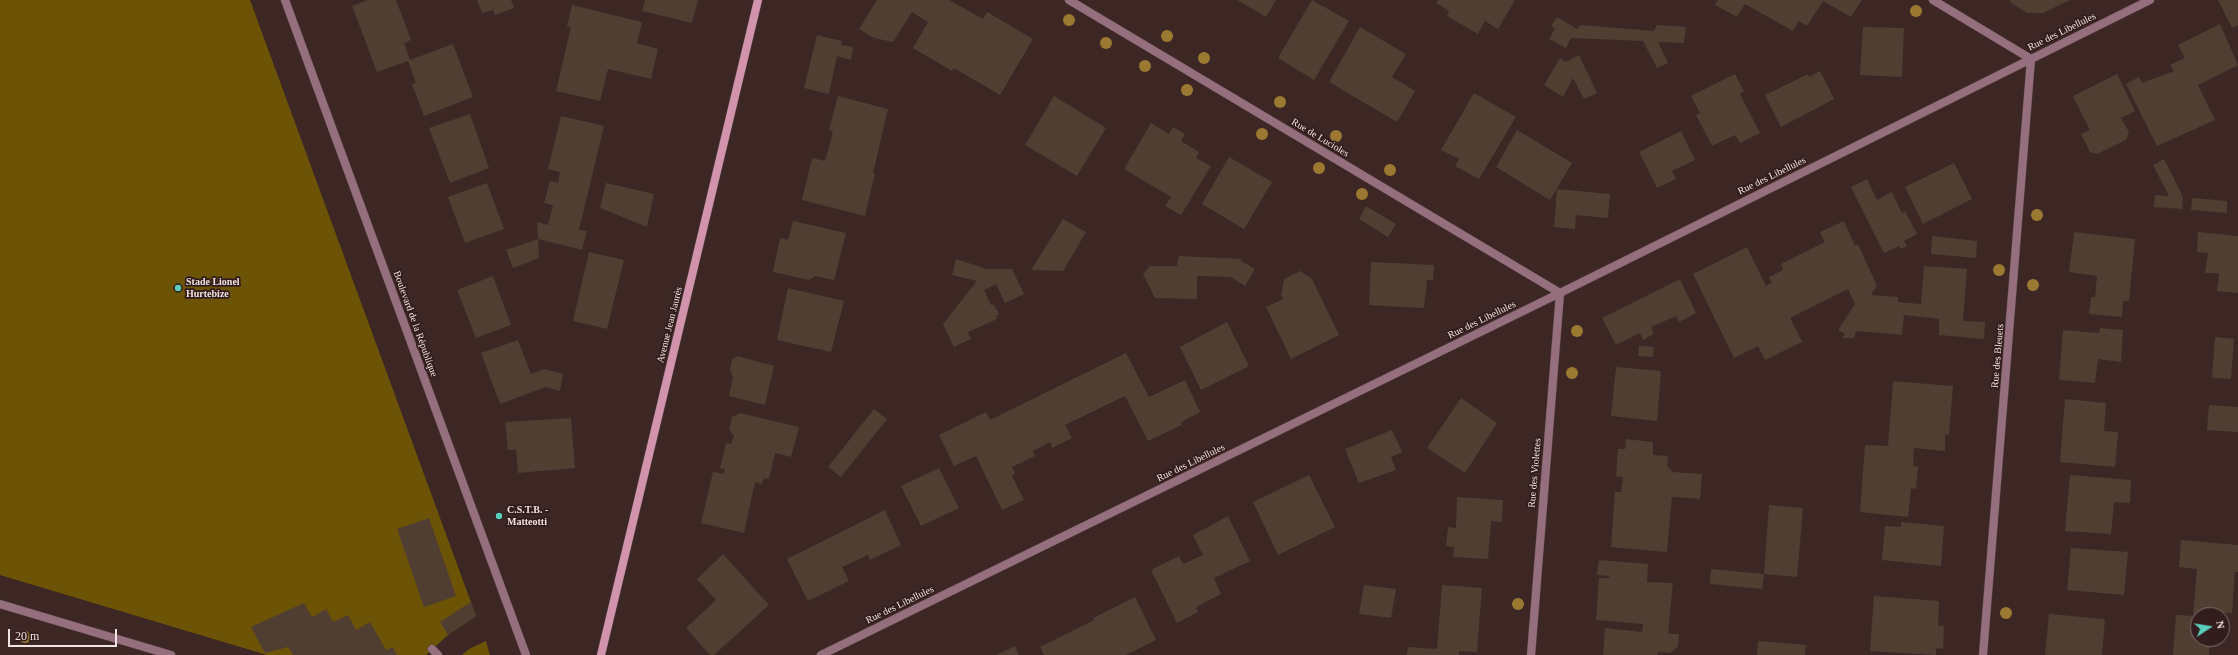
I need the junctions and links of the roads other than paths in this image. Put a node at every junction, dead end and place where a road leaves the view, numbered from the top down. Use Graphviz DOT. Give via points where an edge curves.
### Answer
graph roads {
  1 [pos="285,0"];
  2 [pos="758,0"];
  3 [pos="1069,0"];
  4 [pos="1933,0"];
  5 [pos="2150,0"];
  6 [pos="2031,59"];
  7 [pos="1560,293"];
  8 [pos="0,604"];
  9 [pos="171,655"];
  10 [pos="526,655"];
  11 [pos="601,655"];
  12 [pos="821,655"];
  13 [pos="1530,655"];
  14 [pos="1983,655"];
  1 -- 10 [label="street, Boulevard de la République"];
  2 -- 11 [label="main road, Avenue Jean Jaurès"];
  3 -- 7 [label="street, Rue de Lucioles"];
  4 -- 6 [label="street"];
  5 -- 6 [label="street, Rue des Libellules"];
  6 -- 7 [label="street, Rue des Libellules"];
  6 -- 14 [label="street, Rue des Bleuets"];
  7 -- 12 [label="street, Rue des Libellules"];
  7 -- 13 [label="street, Rue des Violettes"];
  8 -- 9 [label="street"];
}
